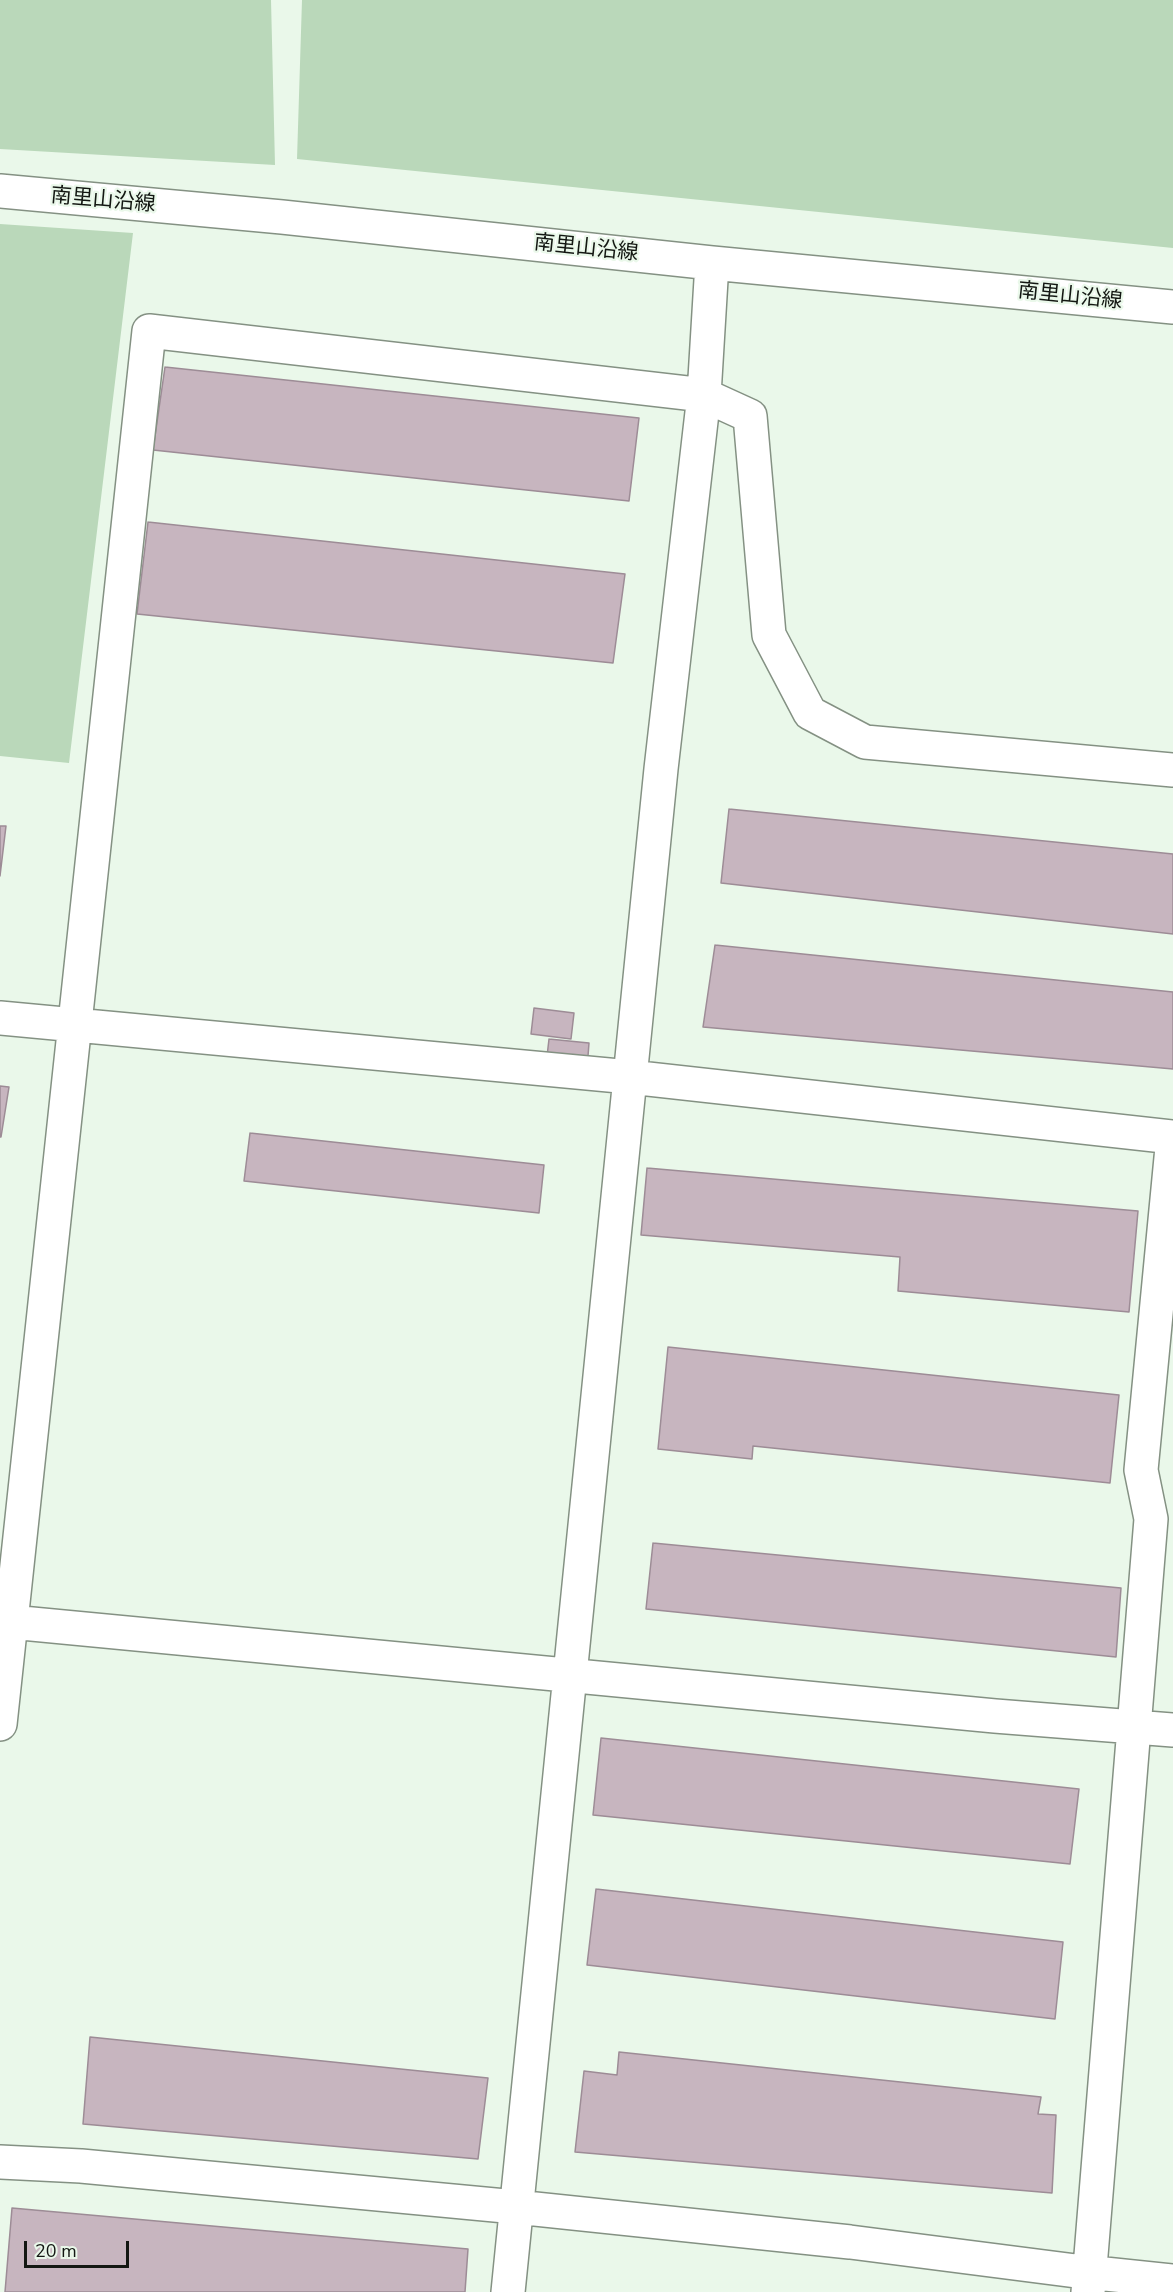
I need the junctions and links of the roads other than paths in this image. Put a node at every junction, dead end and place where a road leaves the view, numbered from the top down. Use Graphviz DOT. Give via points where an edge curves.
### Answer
graph roads {
  1 [pos="0,191"];
  2 [pos="712,263"];
  3 [pos="1173,307"];
  4 [pos="704,395"];
  5 [pos="1173,770"];
  6 [pos="0,1018"];
  7 [pos="75,1026"];
  8 [pos="630,1077"];
  9 [pos="1173,1137"];
  10 [pos="11,1622"];
  11 [pos="569,1674"];
  12 [pos="0,1724"];
  13 [pos="1134,1726"];
  14 [pos="1173,1730"];
  15 [pos="0,2162"];
  16 [pos="516,2207"];
  17 [pos="1173,2281"];
  18 [pos="1089,2282"];
  19 [pos="508,2292"];
  1 -- 2 [label="street, 南里山沿線"];
  2 -- 3 [label="street, 南里山沿線"];
  2 -- 4 [label="street"];
  4 -- 5 [label="street" via="750,416 769,635 810,713 865,742"];
  4 -- 7 [label="street" via="148,331"];
  4 -- 8 [label="street"];
  6 -- 7 [label="street"];
  7 -- 8 [label="street"];
  7 -- 10 [label="street"];
  8 -- 9 [label="street"];
  8 -- 11 [label="street"];
  9 -- 13 [label="street" via="1141,1470 1150,1520"];
  10 -- 11 [label="street"];
  10 -- 12 [label="street"];
  11 -- 13 [label="street"];
  11 -- 16 [label="street"];
  13 -- 14 [label="street"];
  13 -- 18 [label="street"];
  15 -- 16 [label="street" via="81,2166"];
  16 -- 18 [label="street" via="850,2242"];
  16 -- 19 [label="street"];
  17 -- 18 [label="street"];
}
